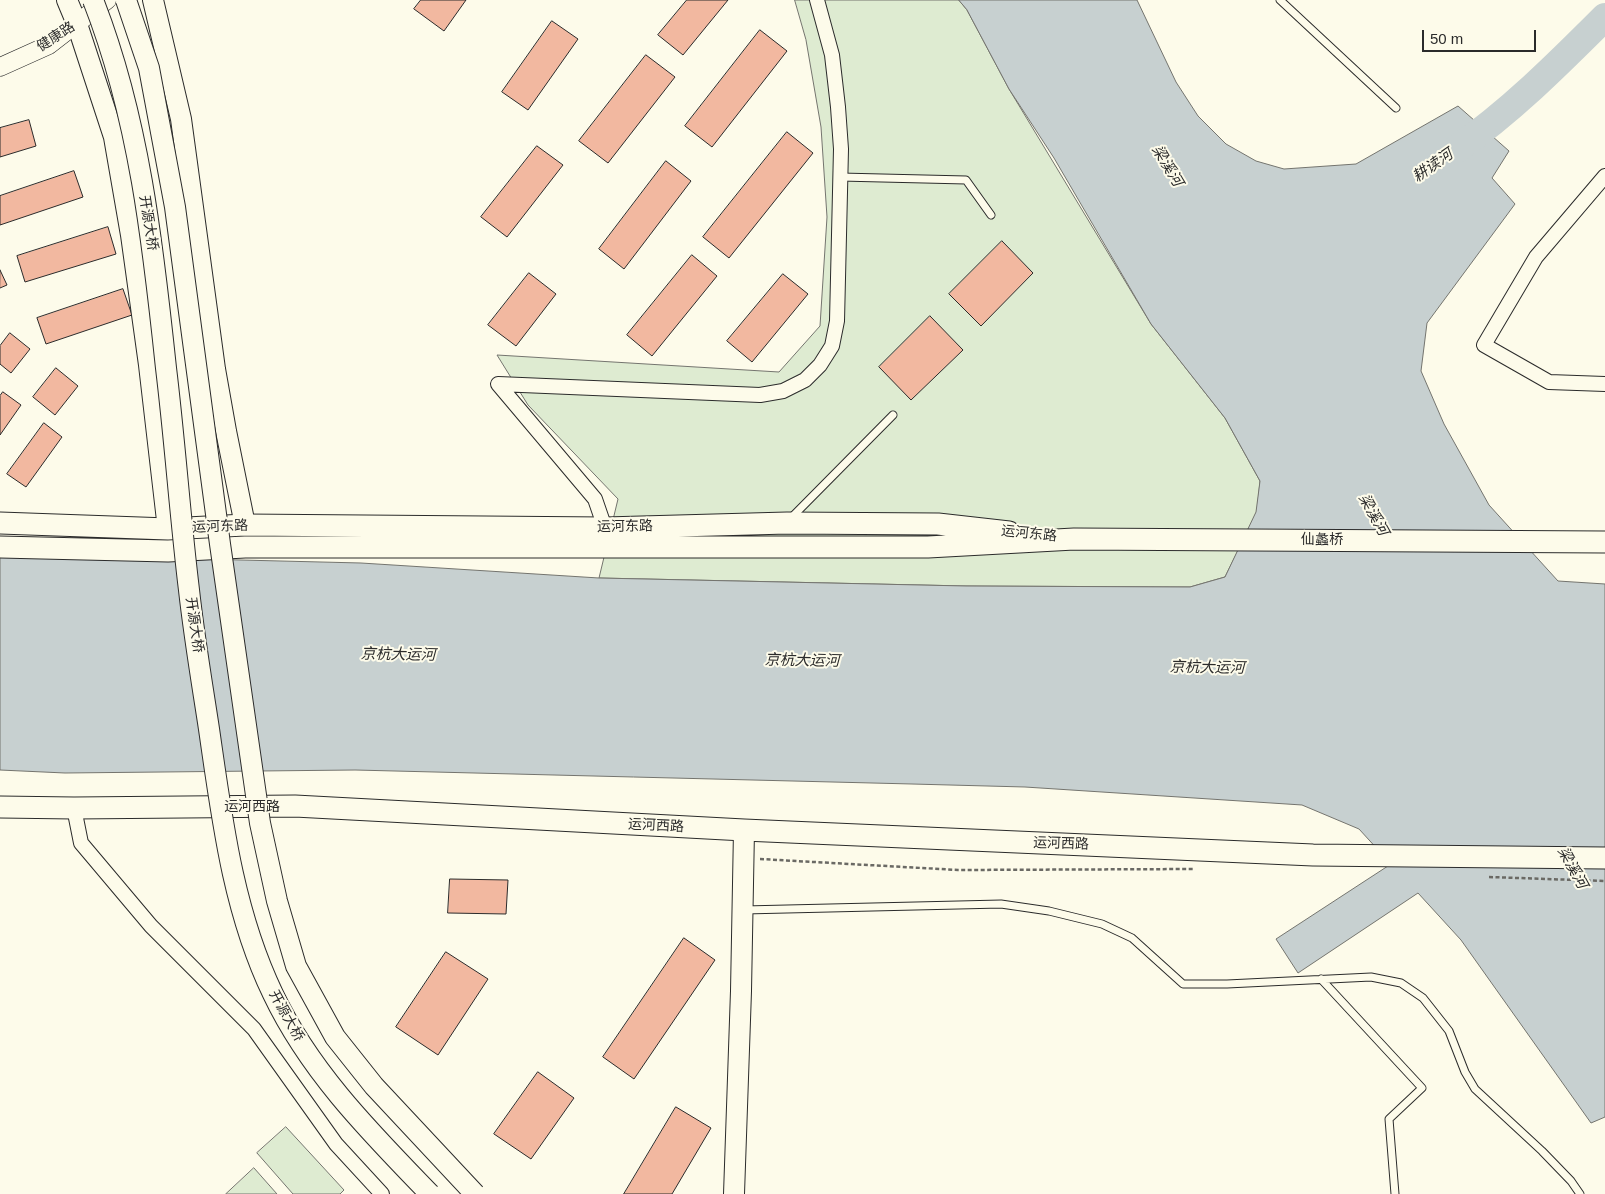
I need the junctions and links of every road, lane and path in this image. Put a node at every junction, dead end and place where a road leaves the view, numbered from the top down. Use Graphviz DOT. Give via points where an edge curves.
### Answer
graph roads {
  1 [pos="67,0"];
  2 [pos="93,0"];
  3 [pos="107,0"];
  4 [pos="126,0"];
  5 [pos="153,0"];
  6 [pos="817,0"];
  7 [pos="1280,0"];
  8 [pos="76,24"];
  9 [pos="0,67"];
  10 [pos="1396,108"];
  11 [pos="1605,176"];
  12 [pos="840,177"];
  13 [pos="991,215"];
  14 [pos="1605,384"];
  15 [pos="893,414"];
  16 [pos="0,523"];
  17 [pos="787,523"];
  18 [pos="245,526"];
  19 [pos="605,528"];
  20 [pos="168,529"];
  21 [pos="1074,539"];
  22 [pos="1605,542"];
  23 [pos="0,548"];
  24 [pos="0,807"];
  25 [pos="74,808"];
  26 [pos="744,830"];
  27 [pos="743,858"];
  28 [pos="1605,858"];
  29 [pos="1196,869"];
  30 [pos="742,910"];
  31 [pos="1321,979"];
  32 [pos="382,1194"];
  33 [pos="430,1194"];
  34 [pos="475,1194"];
  35 [pos="734,1194"];
  36 [pos="1395,1194"];
  37 [pos="1580,1194"];
  1 -- 8 [label="main road"];
  2 -- 33 [label="main road, 开源大桥, bridge" via="130,118 156,273 189,592 236,891 253,947 274,996 312,1061 356,1117"];
  3 -- 8 [label="street, 健康路"];
  4 -- 34 [label="main road, bridge" via="149,68 175,207 225,583 260,822 276,901 296,966 334,1037 374,1086"];
  5 -- 18 [label="main road" via="181,119 216,369"];
  6 -- 12 [label="street" via="832,55 841,149"];
  7 -- 10 [label="lane"];
  8 -- 9 [label="street, 健康路" via="49,45"];
  8 -- 20 [label="main road" via="114,137 131,234"];
  11 -- 14 [label="street" via="1536,257 1484,345 1549,382"];
  12 -- 13 [label="lane" via="966,180"];
  12 -- 19 [label="street" via="837,321 832,346 805,380 783,391 760,396 498,384 595,499"];
  15 -- 17 [label="lane"];
  16 -- 20 [label="main road, 运河东路"];
  17 -- 19 [label="main road, 运河东路"];
  17 -- 21 [label="main road, 运河东路" via="938,524"];
  18 -- 19 [label="main road, 运河东路"];
  18 -- 20 [label="main road, 运河东路"];
  21 -- 22 [label="main road, 仙蠡桥"];
  21 -- 23 [label="main road, 运河东路" via="928,547 245,548 168,551"];
  24 -- 25 [label="main road, 运河西路"];
  25 -- 26 [label="main road, 运河西路" via="295,806"];
  25 -- 32 [label="street" via="81,843 151,926 254,1029 336,1144"];
  26 -- 27 [label="main road"];
  26 -- 28 [label="main road, 运河西路" via="1313,855"];
  27 -- 29 [label="path" via="958,870"];
  27 -- 30 [label="main road"];
  30 -- 31 [label="lane" via="1001,904 1102,924 1132,938 1183,984"];
  30 -- 35 [label="main road"];
  31 -- 36 [label="lane" via="1422,1088 1389,1119"];
  31 -- 37 [label="lane" via="1371,977 1401,983 1423,998 1449,1031 1475,1089 1542,1151"];
}
